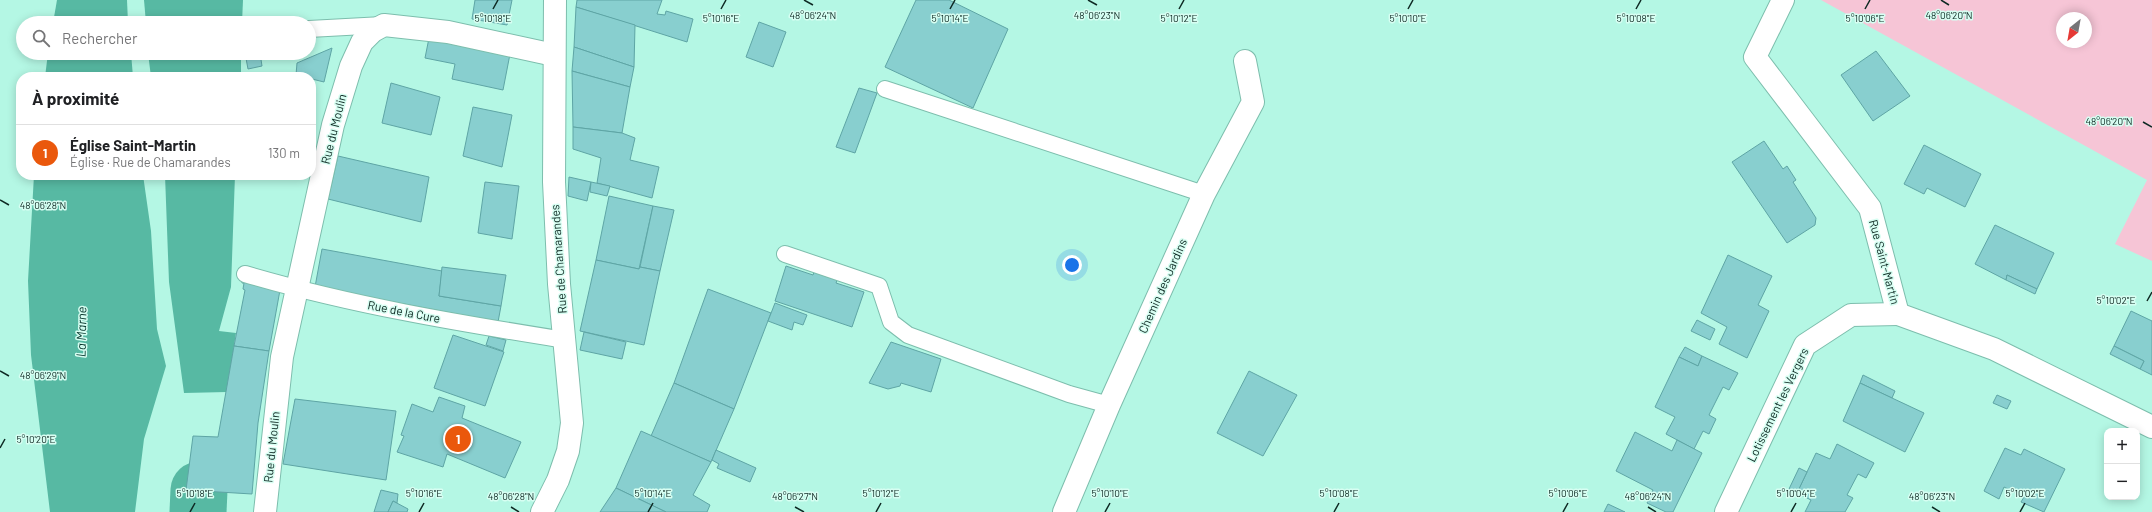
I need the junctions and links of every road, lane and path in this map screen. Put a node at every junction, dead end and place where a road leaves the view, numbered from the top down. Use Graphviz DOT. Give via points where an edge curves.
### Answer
graph roads {
  1 [pos="555,0"];
  2 [pos="1783,0"];
  3 [pos="384,25"];
  4 [pos="316,29"];
  5 [pos="554,56"];
  6 [pos="1245,61"];
  7 [pos="886,89"];
  8 [pos="1204,194"];
  9 [pos="785,254"];
  10 [pos="245,274"];
  11 [pos="298,290"];
  12 [pos="1898,314"];
  13 [pos="565,340"];
  14 [pos="1109,405"];
  15 [pos="2152,427"];
  16 [pos="266,512"];
  17 [pos="542,512"];
  18 [pos="1064,512"];
  19 [pos="1726,512"];
  1 -- 5 [label="street, Rue de Chamarandes"];
  2 -- 12 [label="street, Rue Saint-Martin" via="1755,57 1870,208"];
  3 -- 4 [label="lane"];
  3 -- 5 [label="street" via="448,32"];
  3 -- 11 [label="street, Rue du Moulin" via="362,42 351,66 333,125"];
  5 -- 13 [label="street, Rue de Chamarandes" via="554,182"];
  6 -- 8 [label="street, Chemin des Jardins" via="1252,102"];
  7 -- 8 [label="lane"];
  8 -- 14 [label="street, Chemin des Jardins"];
  9 -- 14 [label="lane" via="879,286 891,322 908,335 1069,394"];
  10 -- 11 [label="lane, Rue de la Cure"];
  11 -- 13 [label="lane, Rue de la Cure" via="386,309"];
  11 -- 16 [label="street, Rue du Moulin" via="282,357"];
  12 -- 15 [label="street, Rue Saint-Martin" via="1994,348"];
  12 -- 19 [label="street, Lotissement les Vergers" via="1851,315 1806,345"];
  13 -- 17 [label="street, Rue de Chamarandes" via="572,423 568,451 558,480"];
  14 -- 18 [label="street, Chemin des Jardins"];
}
